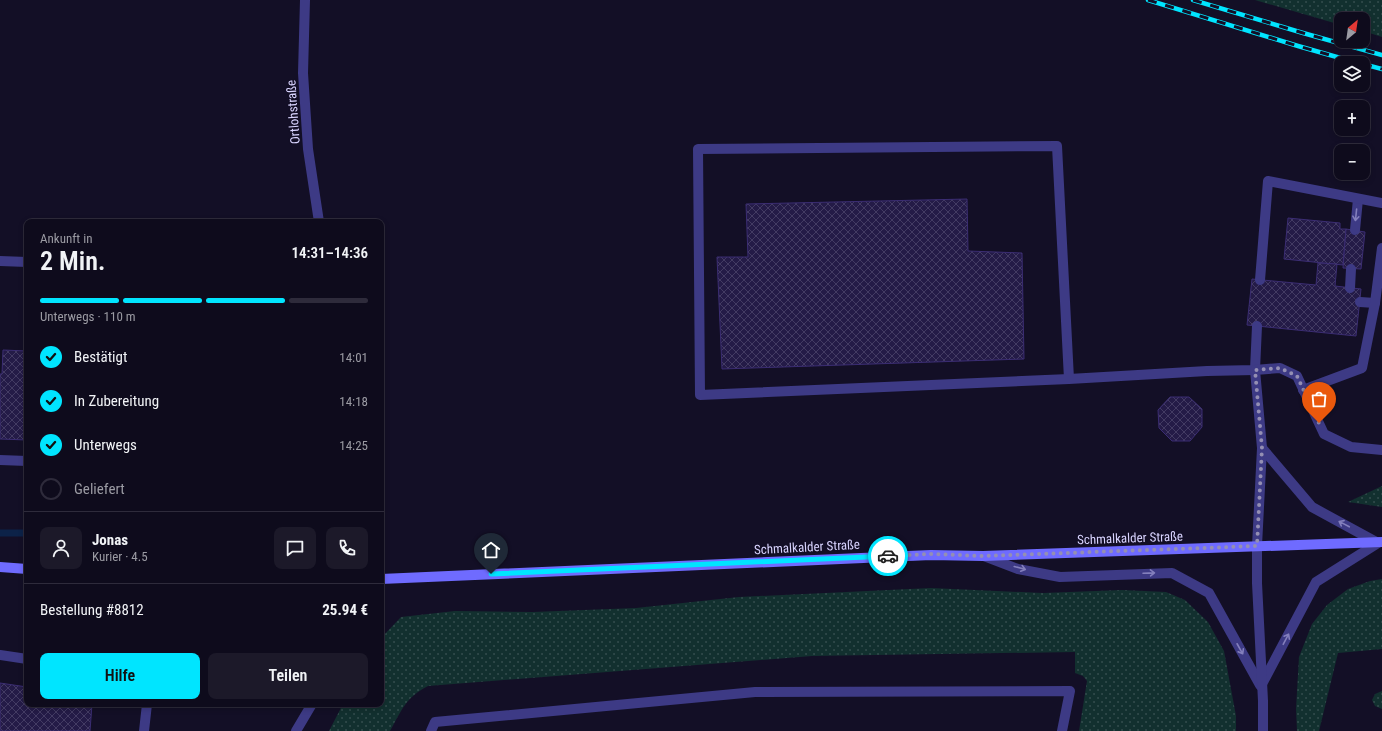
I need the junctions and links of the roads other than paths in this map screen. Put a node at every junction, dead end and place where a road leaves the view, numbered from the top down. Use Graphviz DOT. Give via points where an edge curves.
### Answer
graph roads {
  1 [pos="305,0"];
  2 [pos="1358,199"];
  3 [pos="1382,203"];
  4 [pos="319,219"];
  5 [pos="1355,230"];
  6 [pos="1382,248"];
  7 [pos="0,261"];
  8 [pos="24,262"];
  9 [pos="1351,268"];
  10 [pos="1260,280"];
  11 [pos="1350,288"];
  12 [pos="1360,302"];
  13 [pos="1375,304"];
  14 [pos="1257,326"];
  15 [pos="1255,370"];
  16 [pos="1068,378"];
  17 [pos="1303,390"];
  18 [pos="1262,448"];
  19 [pos="1382,450"];
  20 [pos="0,460"];
  21 [pos="24,462"];
  22 [pos="1380,542"];
  23 [pos="1257,546"];
  24 [pos="983,556"];
  25 [pos="0,567"];
  26 [pos="24,569"];
  27 [pos="384,579"];
  28 [pos="0,655"];
  29 [pos="24,659"];
  30 [pos="1262,686"];
  31 [pos="147,707"];
  32 [pos="310,707"];
  33 [pos="144,731"];
  34 [pos="296,731"];
  35 [pos="431,731"];
  36 [pos="1062,731"];
  37 [pos="1263,731"];
  1 -- 4 [label="street, Ortlohstraße" via="303,73 308,149"];
  2 -- 3 [label="street"];
  2 -- 5 [label="street, one-way"];
  2 -- 10 [label="street" via="1268,181"];
  6 -- 13 [label="street"];
  7 -- 8 [label="street"];
  9 -- 11 [label="street"];
  12 -- 13 [label="street"];
  13 -- 17 [label="street" via="1362,368"];
  14 -- 15 [label="street"];
  15 -- 16 [label="street"];
  15 -- 17 [label="street" via="1280,368 1297,376"];
  15 -- 18 [label="street"];
  16 -- 16 [label="street" via="700,395 698,149 1057,146"];
  17 -- 19 [label="street" via="1324,434 1351,447"];
  22 -- 18 [label="street, one-way" via="1312,507"];
  18 -- 23 [label="street"];
  20 -- 21 [label="street"];
  22 -- 23 [label="main road, Schmalkalder Straße"];
  30 -- 22 [label="street, one-way" via="1316,582"];
  23 -- 24 [label="main road, Schmalkalder Straße"];
  23 -- 30 [label="street"];
  24 -- 27 [label="main road, Schmalkalder Straße" via="931,554"];
  24 -- 30 [label="street, one-way" via="1018,569 1060,577 1172,572 1209,593"];
  25 -- 26 [label="main road"];
  28 -- 29 [label="street"];
  30 -- 37 [label="street"];
  31 -- 33 [label="street"];
  32 -- 34 [label="street"];
  35 -- 36 [label="street" via="435,722 755,692 1070,691"];
}
